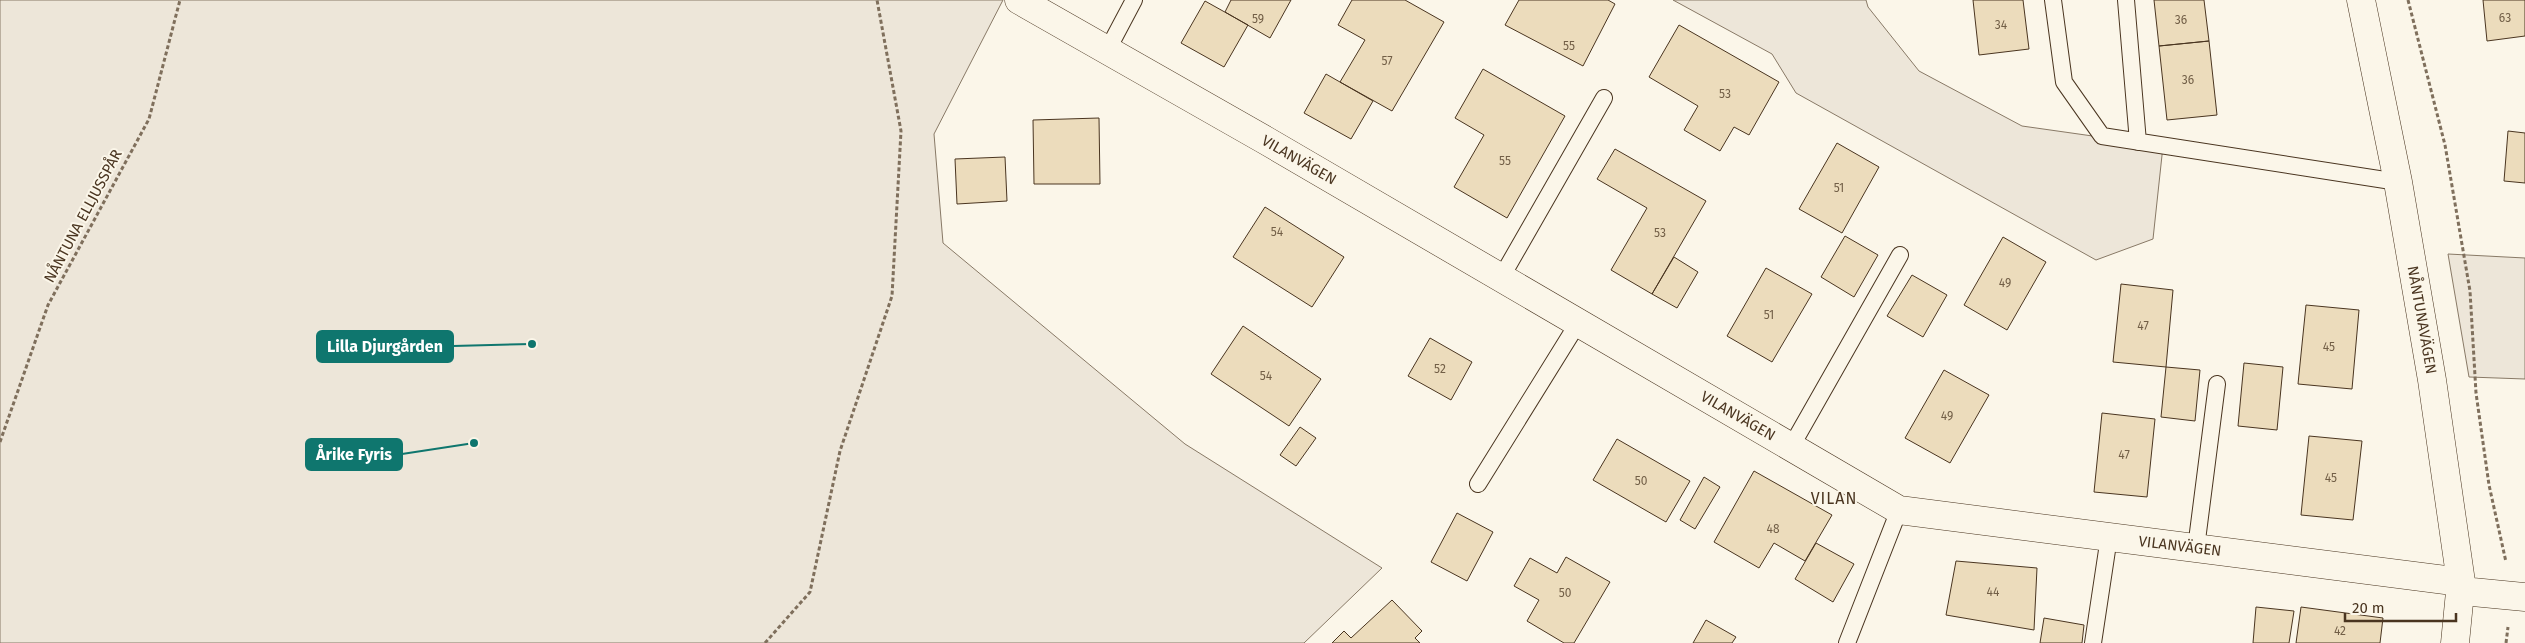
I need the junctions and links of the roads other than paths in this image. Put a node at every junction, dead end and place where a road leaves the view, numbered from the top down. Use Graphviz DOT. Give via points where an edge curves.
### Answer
graph roads {
  1 [pos="1019,0"];
  2 [pos="1134,0"];
  3 [pos="2053,0"];
  4 [pos="2126,0"];
  5 [pos="2361,0"];
  6 [pos="1107,51"];
  7 [pos="1604,98"];
  8 [pos="2138,142"];
  9 [pos="2398,182"];
  10 [pos="1900,255"];
  11 [pos="1501,278"];
  12 [pos="1578,323"];
  13 [pos="2216,384"];
  14 [pos="1791,447"];
  15 [pos="1478,484"];
  16 [pos="1899,510"];
  17 [pos="2109,537"];
  18 [pos="2196,548"];
  19 [pos="2462,586"];
  20 [pos="2519,597"];
  21 [pos="1847,643"];
  22 [pos="2093,643"];
  23 [pos="2455,643"];
  1 -- 6 [label="street, VILANVÄGEN"];
  2 -- 6 [label="lane"];
  3 -- 8 [label="lane" via="2064,82 2102,136"];
  4 -- 8 [label="lane"];
  5 -- 9 [label="street, NÅNTUNAVÄGEN"];
  6 -- 11 [label="street, VILANVÄGEN"];
  7 -- 11 [label="lane"];
  8 -- 9 [label="lane"];
  9 -- 19 [label="street, NÅNTUNAVÄGEN" via="2432,380"];
  10 -- 14 [label="lane"];
  11 -- 12 [label="street, VILANVÄGEN"];
  12 -- 14 [label="street, VILANVÄGEN"];
  12 -- 15 [label="lane"];
  13 -- 18 [label="lane"];
  14 -- 16 [label="street, VILANVÄGEN"];
  16 -- 17 [label="street, VILANVÄGEN"];
  16 -- 21 [label="lane"];
  17 -- 18 [label="street, VILANVÄGEN"];
  17 -- 22 [label="lane"];
  18 -- 19 [label="street, VILANVÄGEN"];
  19 -- 20 [label="street, VILANVÄGEN"];
  19 -- 23 [label="street, NÅNTUNAVÄGEN"];
}
